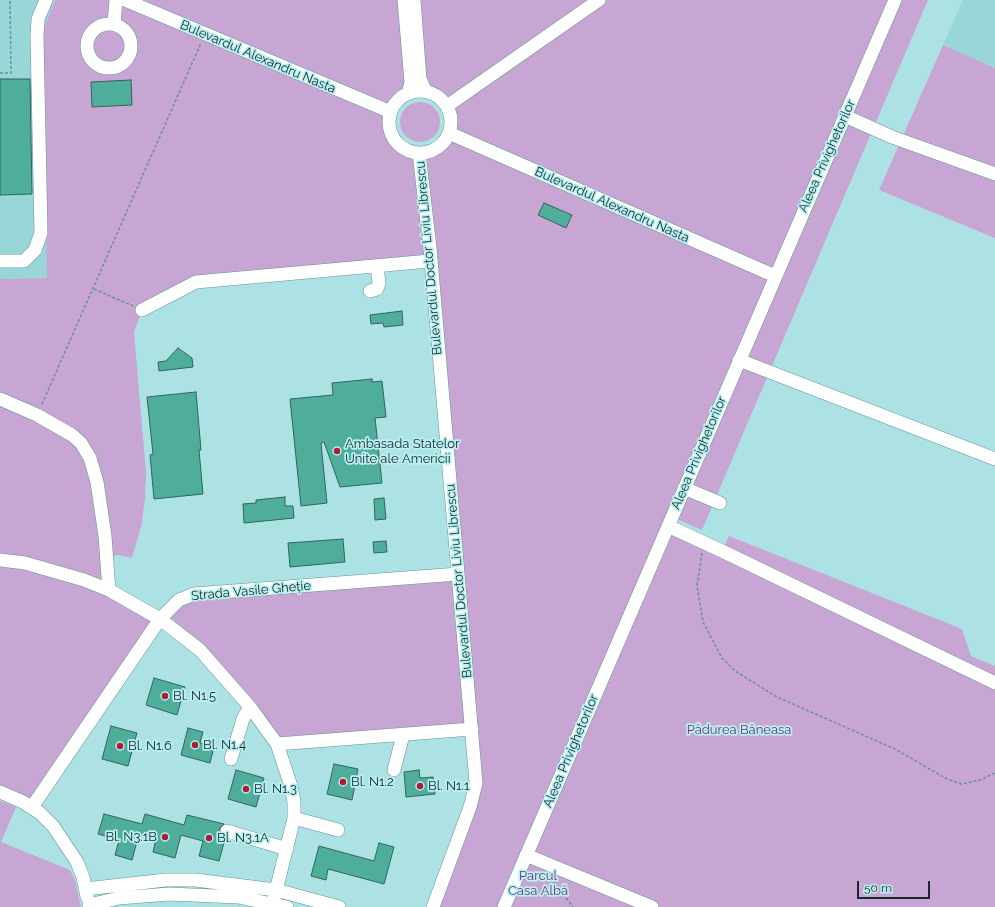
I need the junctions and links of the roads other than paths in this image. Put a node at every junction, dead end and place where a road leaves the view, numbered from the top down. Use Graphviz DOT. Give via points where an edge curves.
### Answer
graph roads {
  1 [pos="46,0"];
  2 [pos="116,0"];
  3 [pos="125,0"];
  4 [pos="404,0"];
  5 [pos="414,0"];
  6 [pos="599,0"];
  7 [pos="895,0"];
  8 [pos="114,24"];
  9 [pos="426,92"];
  10 [pos="408,94"];
  11 [pos="447,106"];
  12 [pos="391,112"];
  13 [pos="845,116"];
  14 [pos="449,133"];
  15 [pos="419,153"];
  16 [pos="995,174"];
  17 [pos="0,261"];
  18 [pos="430,261"];
  19 [pos="377,266"];
  20 [pos="775,276"];
  21 [pos="370,291"];
  22 [pos="142,310"];
  23 [pos="739,360"];
  24 [pos="0,399"];
  25 [pos="995,459"];
  26 [pos="684,488"];
  27 [pos="720,503"];
  28 [pos="668,526"];
  29 [pos="0,560"];
  30 [pos="458,574"];
  31 [pos="109,590"];
  32 [pos="160,619"];
  33 [pos="995,683"];
  34 [pos="250,707"];
  35 [pos="472,729"];
  36 [pos="403,735"];
  37 [pos="277,744"];
  38 [pos="231,759"];
  39 [pos="394,770"];
  40 [pos="0,792"];
  41 [pos="32,807"];
  42 [pos="294,818"];
  43 [pos="338,830"];
  44 [pos="227,831"];
  45 [pos="287,849"];
  46 [pos="526,855"];
  47 [pos="86,889"];
  48 [pos="276,890"];
  49 [pos="272,905"];
  50 [pos="89,906"];
  51 [pos="287,907"];
  52 [pos="339,907"];
  53 [pos="433,907"];
  54 [pos="504,907"];
  55 [pos="652,907"];
  1 -- 17 [label="street" via="38,19 37,36 41,233 35,250 24,261"];
  2 -- 8 [label="street"];
  3 -- 12 [label="street, Bulevardul Alexandru Nasta"];
  4 -- 10 [label="street" via="411,82"];
  5 -- 9 [label="street" via="420,79"];
  6 -- 11 [label="street"];
  7 -- 13 [label="street, Aleea Privighetorilor"];
  9 -- 10 [label="street"];
  9 -- 11 [label="street" via="436,95"];
  10 -- 12 [label="street" via="396,103"];
  11 -- 14 [label="street" via="451,117"];
  12 -- 15 [label="street" via="390,123 395,140 403,148"];
  13 -- 16 [label="street" via="892,137"];
  13 -- 20 [label="street, Aleea Privighetorilor"];
  14 -- 15 [label="street" via="442,144 434,150"];
  14 -- 20 [label="street, Bulevardul Alexandru Nasta"];
  15 -- 18 [label="street, Bulevardul Doctor Liviu Librescu"];
  18 -- 19 [label="street"];
  18 -- 30 [label="street, Bulevardul Doctor Liviu Librescu"];
  19 -- 21 [label="street" via="379,283 377,290"];
  19 -- 22 [label="street" via="196,282"];
  20 -- 23 [label="street, Aleea Privighetorilor"];
  23 -- 25 [label="street"];
  23 -- 26 [label="street, Aleea Privighetorilor"];
  24 -- 31 [label="street" via="37,415 72,435 81,443 90,458 105,536"];
  26 -- 27 [label="street"];
  26 -- 28 [label="street, Aleea Privighetorilor"];
  28 -- 33 [label="street"];
  28 -- 46 [label="street, Aleea Privighetorilor"];
  29 -- 31 [label="street" via="48,569"];
  30 -- 32 [label="street, Strada Vasile Gheție" via="194,594 179,600"];
  30 -- 35 [label="street, Bulevardul Doctor Liviu Librescu"];
  31 -- 32 [label="street"];
  32 -- 34 [label="street" via="200,650"];
  32 -- 41 [label="street, Strada Vasile Gheție"];
  34 -- 37 [label="street"];
  34 -- 38 [label="street" via="243,719"];
  35 -- 36 [label="street"];
  35 -- 53 [label="street, Bulevardul Doctor Liviu Librescu" via="476,782 474,795"];
  36 -- 37 [label="street"];
  36 -- 39 [label="street"];
  37 -- 42 [label="street" via="291,786"];
  40 -- 41 [label="street"];
  41 -- 47 [label="street" via="64,840 77,862"];
  42 -- 43 [label="street"];
  42 -- 45 [label="street"];
  44 -- 45 [label="street"];
  45 -- 48 [label="street"];
  46 -- 54 [label="street, Aleea Privighetorilor"];
  46 -- 55 [label="street"];
  47 -- 48 [label="street" via="166,880 195,880"];
  47 -- 50 [label="street"];
  48 -- 49 [label="street"];
  48 -- 52 [label="street"];
  49 -- 50 [label="street" via="238,897 169,894 119,898"];
  49 -- 51 [label="street"];
}
